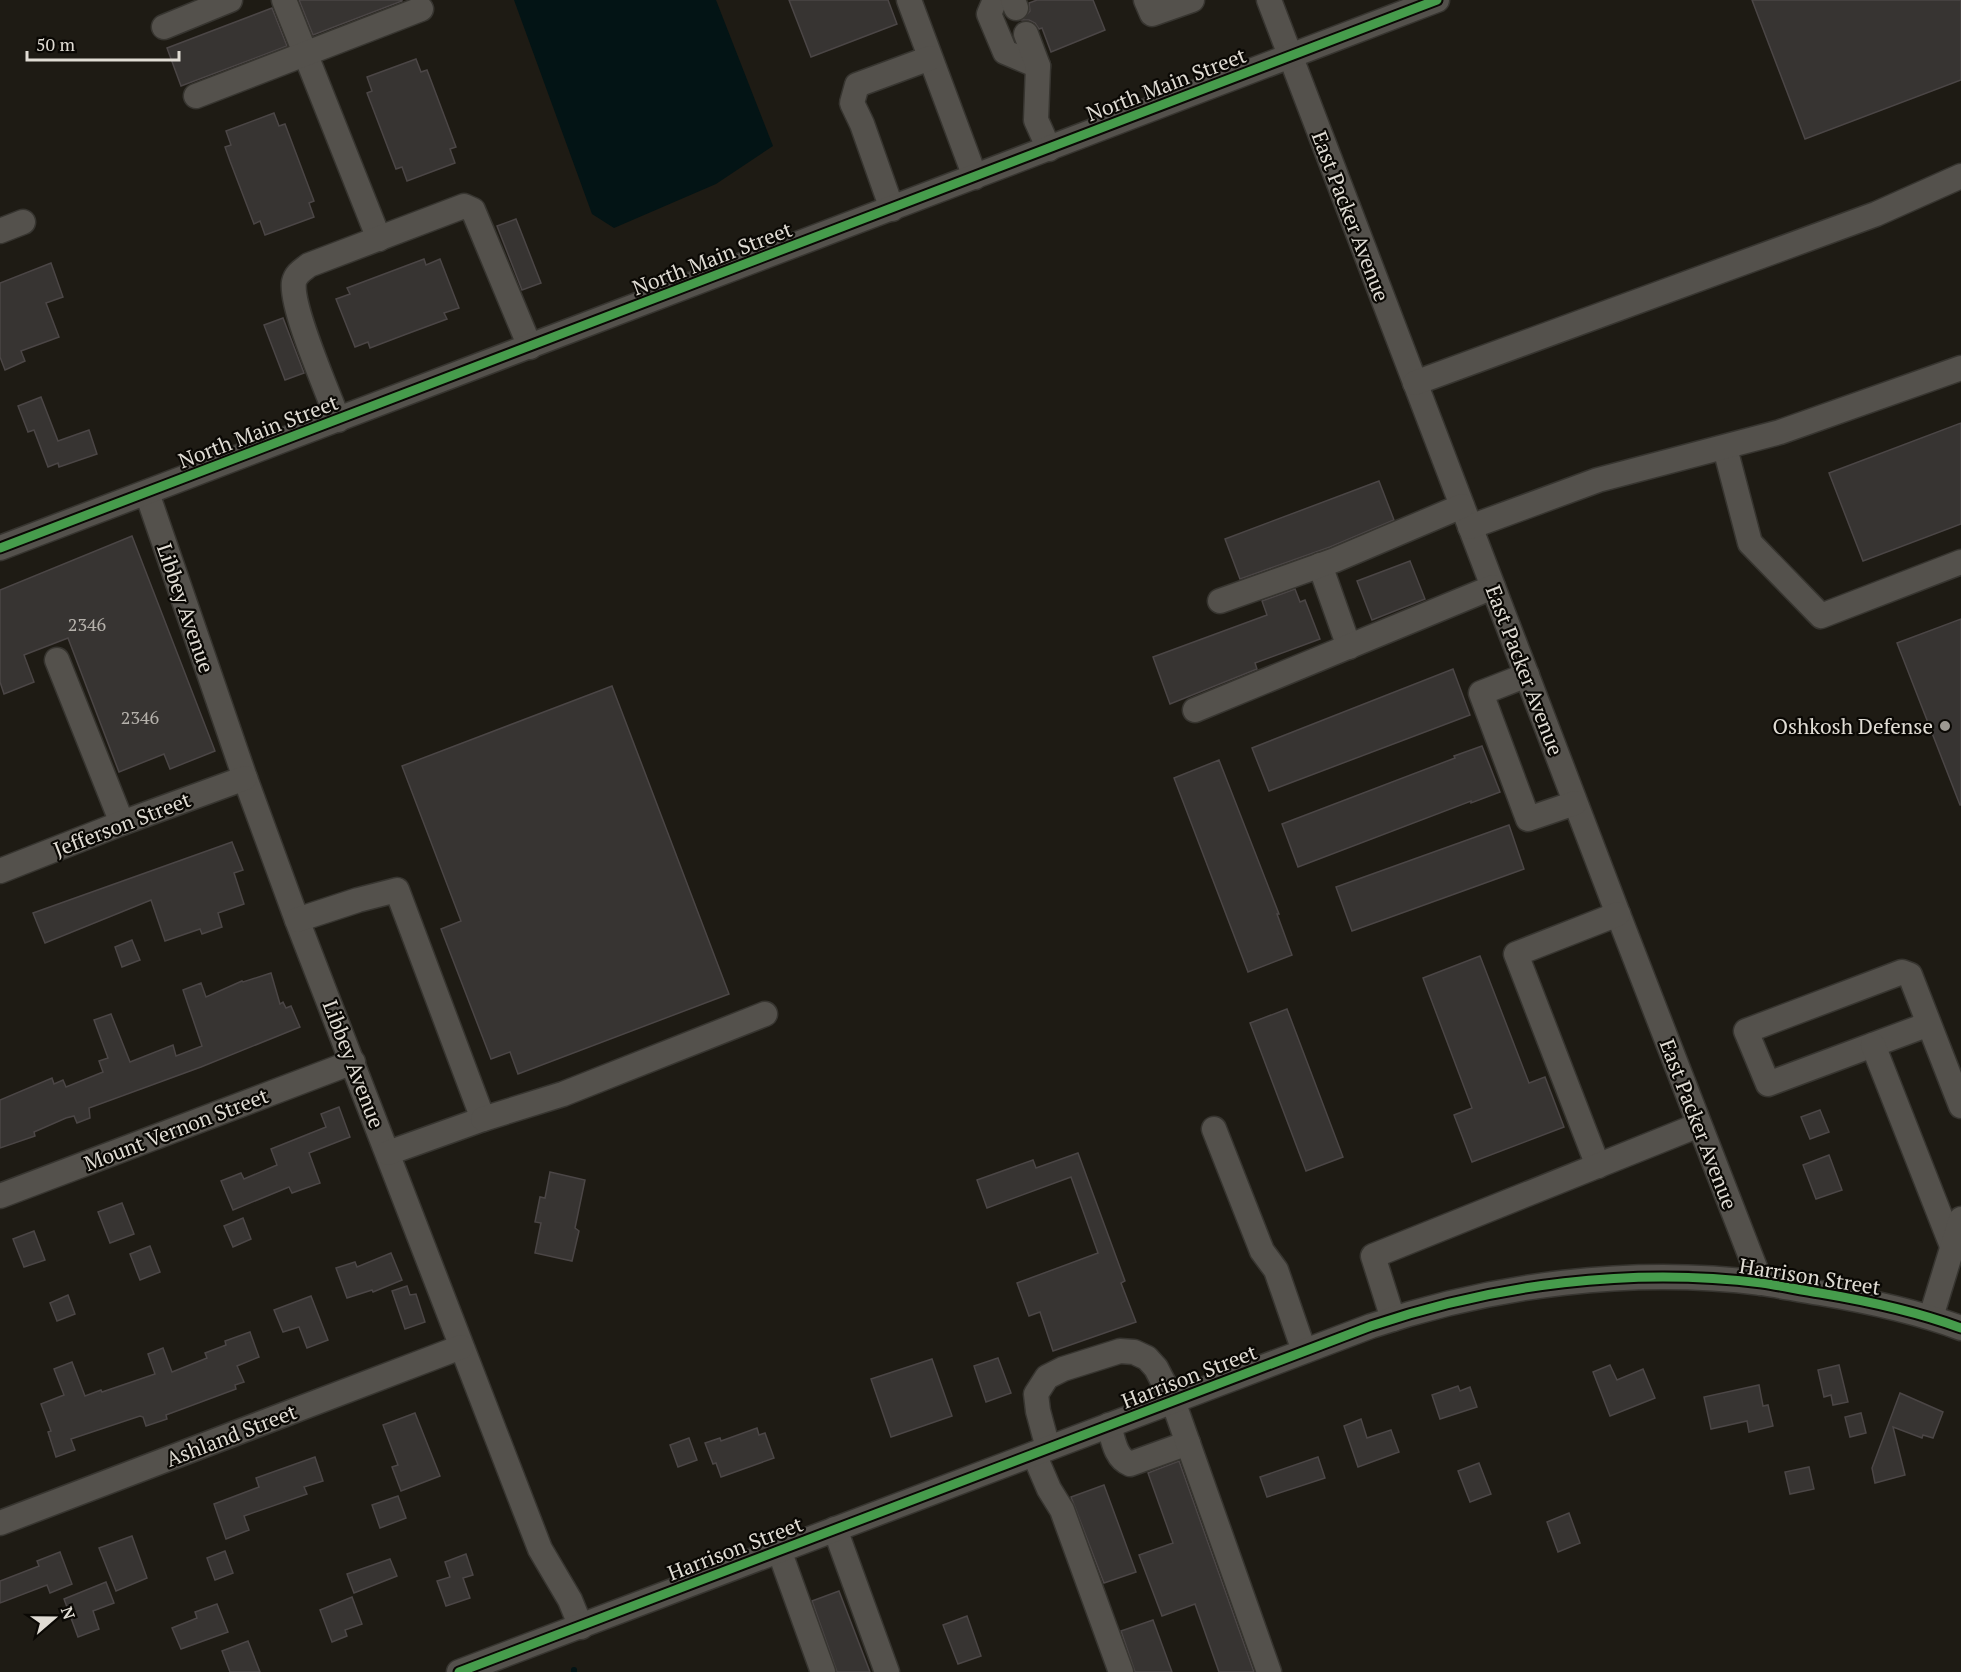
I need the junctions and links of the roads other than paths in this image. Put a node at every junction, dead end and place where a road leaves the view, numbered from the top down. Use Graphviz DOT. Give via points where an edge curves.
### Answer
graph roads {
  1 [pos="231,0"];
  2 [pos="284,0"];
  3 [pos="909,0"];
  4 [pos="1146,0"];
  5 [pos="1192,0"];
  6 [pos="1269,0"];
  7 [pos="1437,0"];
  8 [pos="1008,3"];
  9 [pos="421,9"];
  10 [pos="164,27"];
  11 [pos="1026,34"];
  12 [pos="305,54"];
  13 [pos="1290,56"];
  14 [pos="930,58"];
  15 [pos="1038,66"];
  16 [pos="196,96"];
  17 [pos="1049,149"];
  18 [pos="975,177"];
  19 [pos="1961,177"];
  20 [pos="892,209"];
  21 [pos="24,222"];
  22 [pos="0,231"];
  23 [pos="378,239"];
  24 [pos="530,347"];
  25 [pos="1961,368"];
  26 [pos="1415,383"];
  27 [pos="338,420"];
  28 [pos="1725,448"];
  29 [pos="147,493"];
  30 [pos="1466,517"];
  31 [pos="0,548"];
  32 [pos="1961,562"];
  33 [pos="1320,565"];
  34 [pos="1493,587"];
  35 [pos="1220,601"];
  36 [pos="1349,647"];
  37 [pos="57,660"];
  38 [pos="1527,675"];
  39 [pos="1195,710"];
  40 [pos="245,778"];
  41 [pos="1575,803"];
  42 [pos="122,823"];
  43 [pos="0,871"];
  44 [pos="1618,914"];
  45 [pos="297,920"];
  46 [pos="765,1014"];
  47 [pos="1929,1024"];
  48 [pos="1873,1045"];
  49 [pos="353,1062"];
  50 [pos="1961,1106"];
  51 [pos="483,1119"];
  52 [pos="1699,1125"];
  53 [pos="1214,1129"];
  54 [pos="388,1153"];
  55 [pos="1598,1166"];
  56 [pos="0,1196"];
  57 [pos="1961,1219"];
  58 [pos="1952,1246"];
  59 [pos="1761,1283"];
  60 [pos="1931,1317"];
  61 [pos="1394,1319"];
  62 [pos="1961,1328"];
  63 [pos="461,1347"];
  64 [pos="1304,1351"];
  65 [pos="1173,1401"];
  66 [pos="1109,1425"];
  67 [pos="1188,1443"];
  68 [pos="1041,1451"];
  69 [pos="0,1522"];
  70 [pos="835,1529"];
  71 [pos="779,1550"];
  72 [pos="581,1627"];
  73 [pos="484,1668"];
  74 [pos="459,1672"];
  75 [pos="823,1672"];
  76 [pos="887,1672"];
  77 [pos="1121,1672"];
  78 [pos="1269,1672"];
  1 -- 10 [label="street"];
  2 -- 12 [label="street"];
  3 -- 14 [label="street"];
  4 -- 5 [label="street" via="1152,15"];
  6 -- 13 [label="street, East Packer Avenue"];
  7 -- 13 [label="street, North Main Street"];
  8 -- 15 [label="street" via="989,14 1005,52"];
  9 -- 12 [label="street"];
  11 -- 15 [label="street"];
  12 -- 16 [label="street"];
  12 -- 23 [label="street"];
  13 -- 17 [label="street, North Main Street"];
  13 -- 26 [label="street, East Packer Avenue"];
  14 -- 18 [label="street"];
  14 -- 20 [label="street" via="857,85 852,103"];
  15 -- 17 [label="street" via="1036,120"];
  17 -- 18 [label="street, North Main Street"];
  18 -- 20 [label="street, North Main Street"];
  19 -- 26 [label="street" via="1876,214"];
  20 -- 24 [label="street, North Main Street"];
  21 -- 22 [label="street"];
  23 -- 24 [label="street" via="464,206 473,210"];
  23 -- 27 [label="street" via="309,265 294,282 295,304"];
  24 -- 27 [label="street, North Main Street"];
  25 -- 28 [label="street"];
  26 -- 30 [label="street, East Packer Avenue"];
  27 -- 29 [label="street, North Main Street"];
  28 -- 30 [label="street"];
  28 -- 32 [label="street" via="1750,543 1821,616"];
  29 -- 31 [label="street, North Main Street"];
  29 -- 40 [label="street, Libbey Avenue"];
  30 -- 33 [label="street"];
  30 -- 34 [label="street, East Packer Avenue"];
  33 -- 35 [label="street"];
  33 -- 36 [label="street"];
  34 -- 36 [label="street"];
  34 -- 38 [label="street, East Packer Avenue"];
  36 -- 39 [label="street"];
  37 -- 42 [label="street"];
  38 -- 41 [label="street, East Packer Avenue"];
  38 -- 41 [label="street" via="1481,693 1528,819"];
  40 -- 42 [label="street, Jefferson Street"];
  40 -- 45 [label="street, Libbey Avenue"];
  41 -- 44 [label="street, East Packer Avenue"];
  42 -- 43 [label="street, Jefferson Street"];
  44 -- 52 [label="street, East Packer Avenue"];
  44 -- 55 [label="street" via="1516,954"];
  45 -- 49 [label="street, Libbey Avenue"];
  45 -- 51 [label="street" via="397,890"];
  46 -- 51 [label="street" via="563,1094"];
  47 -- 48 [label="street"];
  47 -- 48 [label="street" via="1910,975 1902,972 1746,1031 1768,1084"];
  47 -- 50 [label="street"];
  48 -- 58 [label="street"];
  49 -- 54 [label="street, Libbey Avenue"];
  49 -- 56 [label="street, Mount Vernon Street"];
  51 -- 54 [label="street"];
  52 -- 55 [label="street"];
  52 -- 59 [label="street, East Packer Avenue"];
  53 -- 64 [label="street" via="1262,1251 1276,1270"];
  54 -- 63 [label="street, Libbey Avenue"];
  55 -- 61 [label="street" via="1373,1256"];
  57 -- 58 [label="street"];
  58 -- 60 [label="street"];
  59 -- 60 [label="street, Harrison Street"];
  59 -- 61 [label="street, Harrison Street" via="1648,1277 1578,1281 1500,1292"];
  60 -- 62 [label="street, Harrison Street"];
  61 -- 64 [label="street, Harrison Street"];
  63 -- 69 [label="street, Ashland Street"];
  63 -- 72 [label="street, Libbey Avenue" via="540,1549"];
  64 -- 65 [label="street, Harrison Street"];
  65 -- 66 [label="street, Harrison Street"];
  65 -- 67 [label="street"];
  65 -- 68 [label="street" via="1156,1368 1134,1352 1120,1351 1063,1369 1047,1377 1036,1394"];
  66 -- 67 [label="street" via="1118,1454 1130,1464"];
  66 -- 68 [label="street, Harrison Street"];
  67 -- 78 [label="street"];
  68 -- 70 [label="street, Harrison Street"];
  68 -- 77 [label="street" via="1049,1489 1062,1510"];
  70 -- 71 [label="street, Harrison Street"];
  70 -- 76 [label="street"];
  71 -- 72 [label="street, Harrison Street"];
  71 -- 75 [label="street"];
  72 -- 73 [label="street, Harrison Street"];
  73 -- 74 [label="street, Harrison Street"];
}
